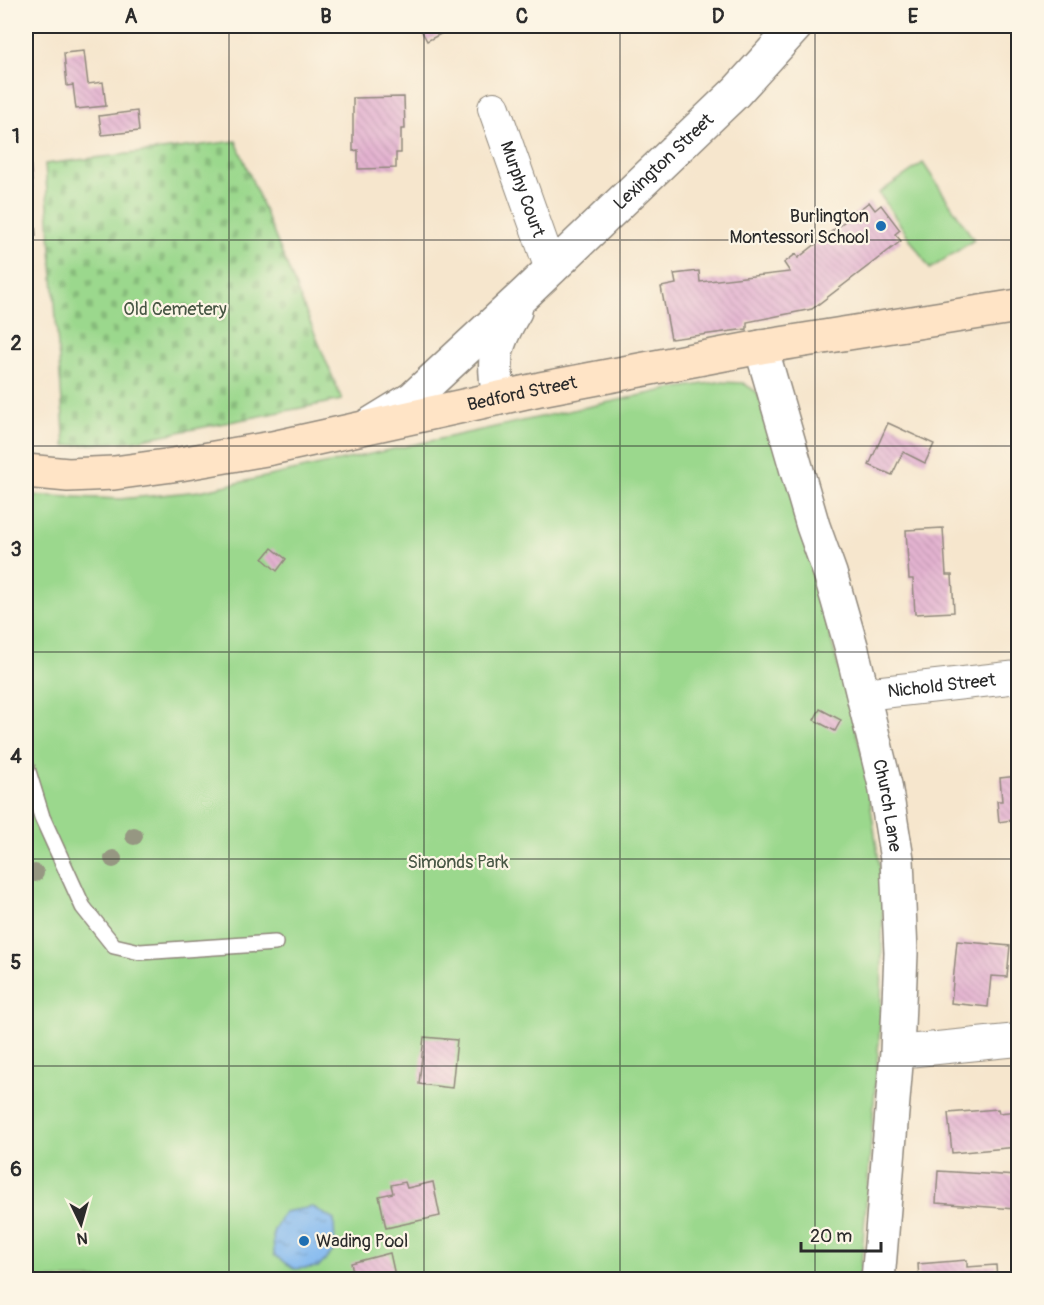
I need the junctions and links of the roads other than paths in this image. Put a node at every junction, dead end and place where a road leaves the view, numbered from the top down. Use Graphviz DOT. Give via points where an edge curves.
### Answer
graph roads {
  1 [pos="796,26"];
  2 [pos="494,108"];
  3 [pos="551,268"];
  4 [pos="527,292"];
  5 [pos="1018,306"];
  6 [pos="761,347"];
  7 [pos="499,398"];
  8 [pos="364,428"];
  9 [pos="26,477"];
  10 [pos="1018,677"];
  11 [pos="864,694"];
  12 [pos="26,765"];
  13 [pos="275,944"];
  14 [pos="1018,1040"];
  15 [pos="897,1052"];
  16 [pos="878,1280"];
  1 -- 3 [label="street, Lexington Street" via="645,182"];
  2 -- 3 [label="street, Murphy Court"];
  3 -- 4 [label="street, Lexington Street"];
  4 -- 7 [label="street, Lexington Street" via="496,350"];
  4 -- 8 [label="street, Lexington Street" via="413,398"];
  5 -- 6 [label="main road, Bedford Street"];
  6 -- 7 [label="main road, Bedford Street"];
  6 -- 11 [label="street, Church Lane"];
  7 -- 8 [label="main road, Bedford Street"];
  8 -- 9 [label="main road, Bedford Street" via="272,448 114,473"];
  10 -- 11 [label="street, Nichold Street"];
  11 -- 15 [label="street, Church Lane" via="897,859 901,953"];
  12 -- 13 [label="lane" via="42,817 82,907 114,946 140,952"];
  14 -- 15 [label="street"];
  15 -- 16 [label="street, Church Lane"];
}
